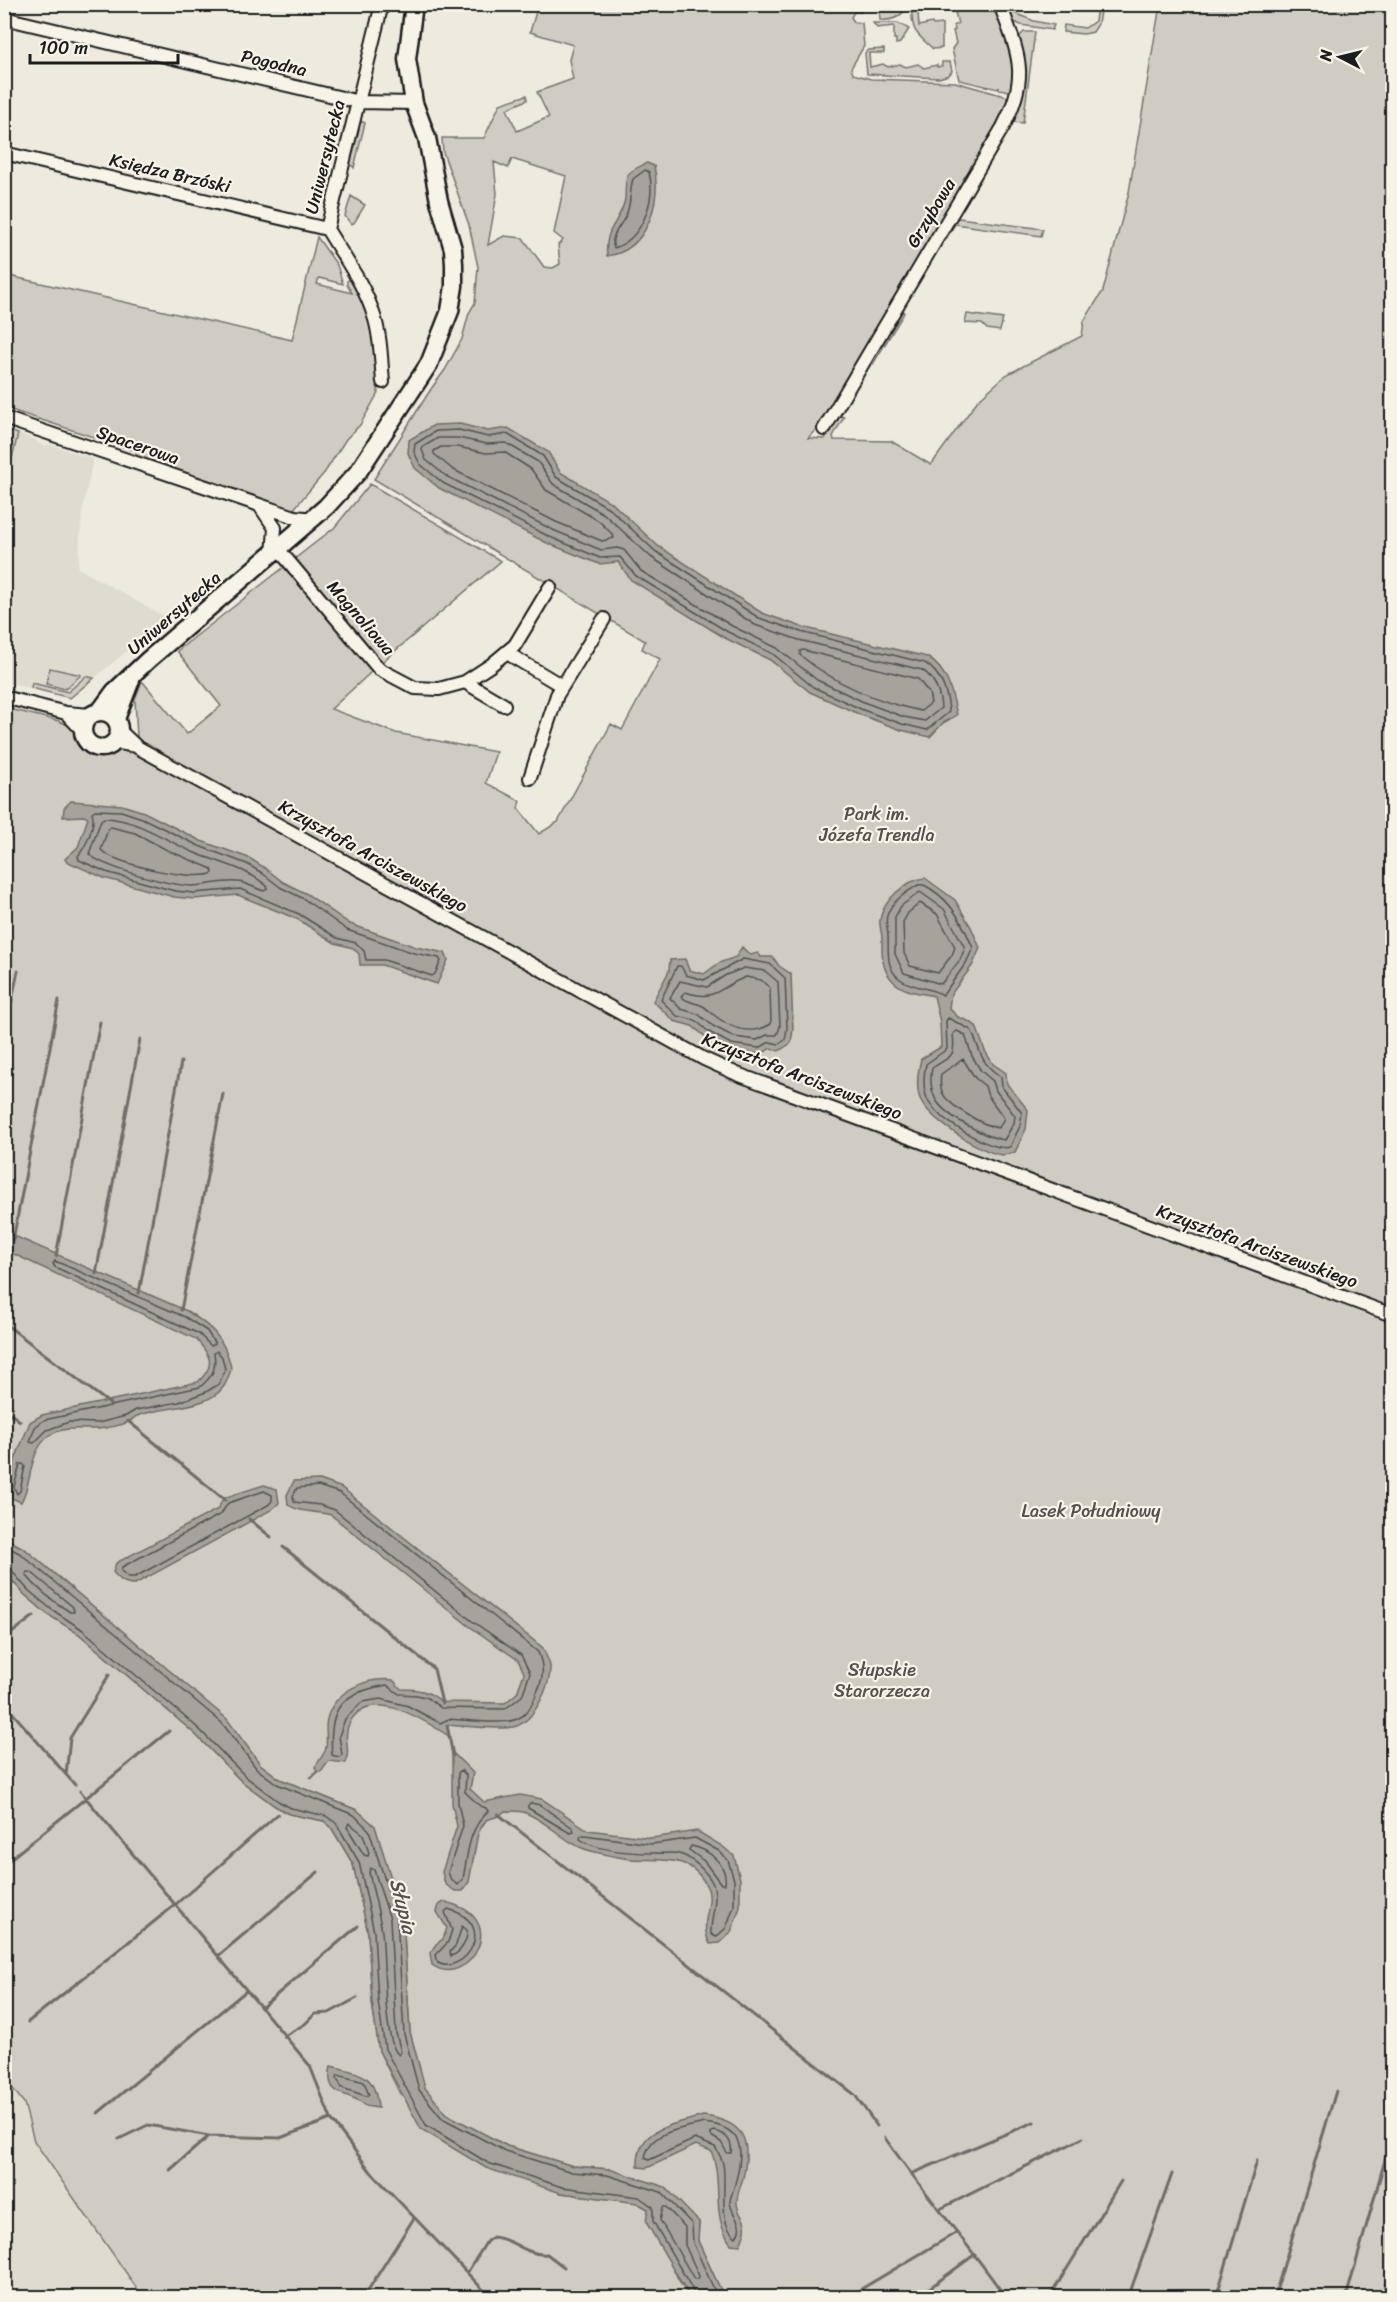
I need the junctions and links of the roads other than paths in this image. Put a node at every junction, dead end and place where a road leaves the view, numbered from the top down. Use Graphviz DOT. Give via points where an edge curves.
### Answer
graph roads {
  1 [pos="382,4"];
  2 [pos="414,4"];
  3 [pos="424,4"];
  4 [pos="1000,4"];
  5 [pos="4,18"];
  6 [pos="359,102"];
  7 [pos="414,103"];
  8 [pos="423,127"];
  9 [pos="4,153"];
  10 [pos="327,229"];
  11 [pos="383,382"];
  12 [pos="4,418"];
  13 [pos="824,429"];
  14 [pos="260,506"];
  15 [pos="315,519"];
  16 [pos="276,552"];
  17 [pos="550,587"];
  18 [pos="604,619"];
  19 [pos="507,653"];
  20 [pos="465,682"];
  21 [pos="562,686"];
  22 [pos="4,697"];
  23 [pos="504,705"];
  24 [pos="104,725"];
  25 [pos="530,778"];
  26 [pos="1392,1315"];
  1 -- 6 [label="street, Uniwersytecka"];
  2 -- 7 [label="main road" via="407,59"];
  3 -- 8 [label="main road" via="417,56"];
  4 -- 13 [label="street, Grzybowa" via="1020,62 1017,98"];
  5 -- 6 [label="street, Pogodna"];
  6 -- 7 [label="street, Pogodna"];
  6 -- 10 [label="street, Uniwersytecka"];
  7 -- 8 [label="main road"];
  8 -- 15 [label="main road, Uniwersytecka" via="453,249 450,311 429,364 358,472"];
  9 -- 10 [label="street, Księdza Brzóski"];
  10 -- 11 [label="street, Uniwersytecka" via="374,316"];
  12 -- 14 [label="street, Spacerowa"];
  14 -- 15 [label="street, Spacerowa"];
  14 -- 16 [label="street" via="275,528"];
  15 -- 16 [label="main road, Uniwersytecka"];
  16 -- 20 [label="street, Magnoliowa" via="379,669 415,688 439,689"];
  16 -- 24 [label="main road, Uniwersytecka" via="114,692"];
  17 -- 19 [label="street, Magnoliowa"];
  18 -- 21 [label="street"];
  19 -- 20 [label="street, Magnoliowa"];
  19 -- 21 [label="street"];
  20 -- 23 [label="street"];
  21 -- 25 [label="street" via="553,702"];
  22 -- 24 [label="street, Krzysztofa Arciszewskiego"];
  24 -- 26 [label="street, Krzysztofa Arciszewskiego" via="137,747 671,1042 737,1074"];
}
